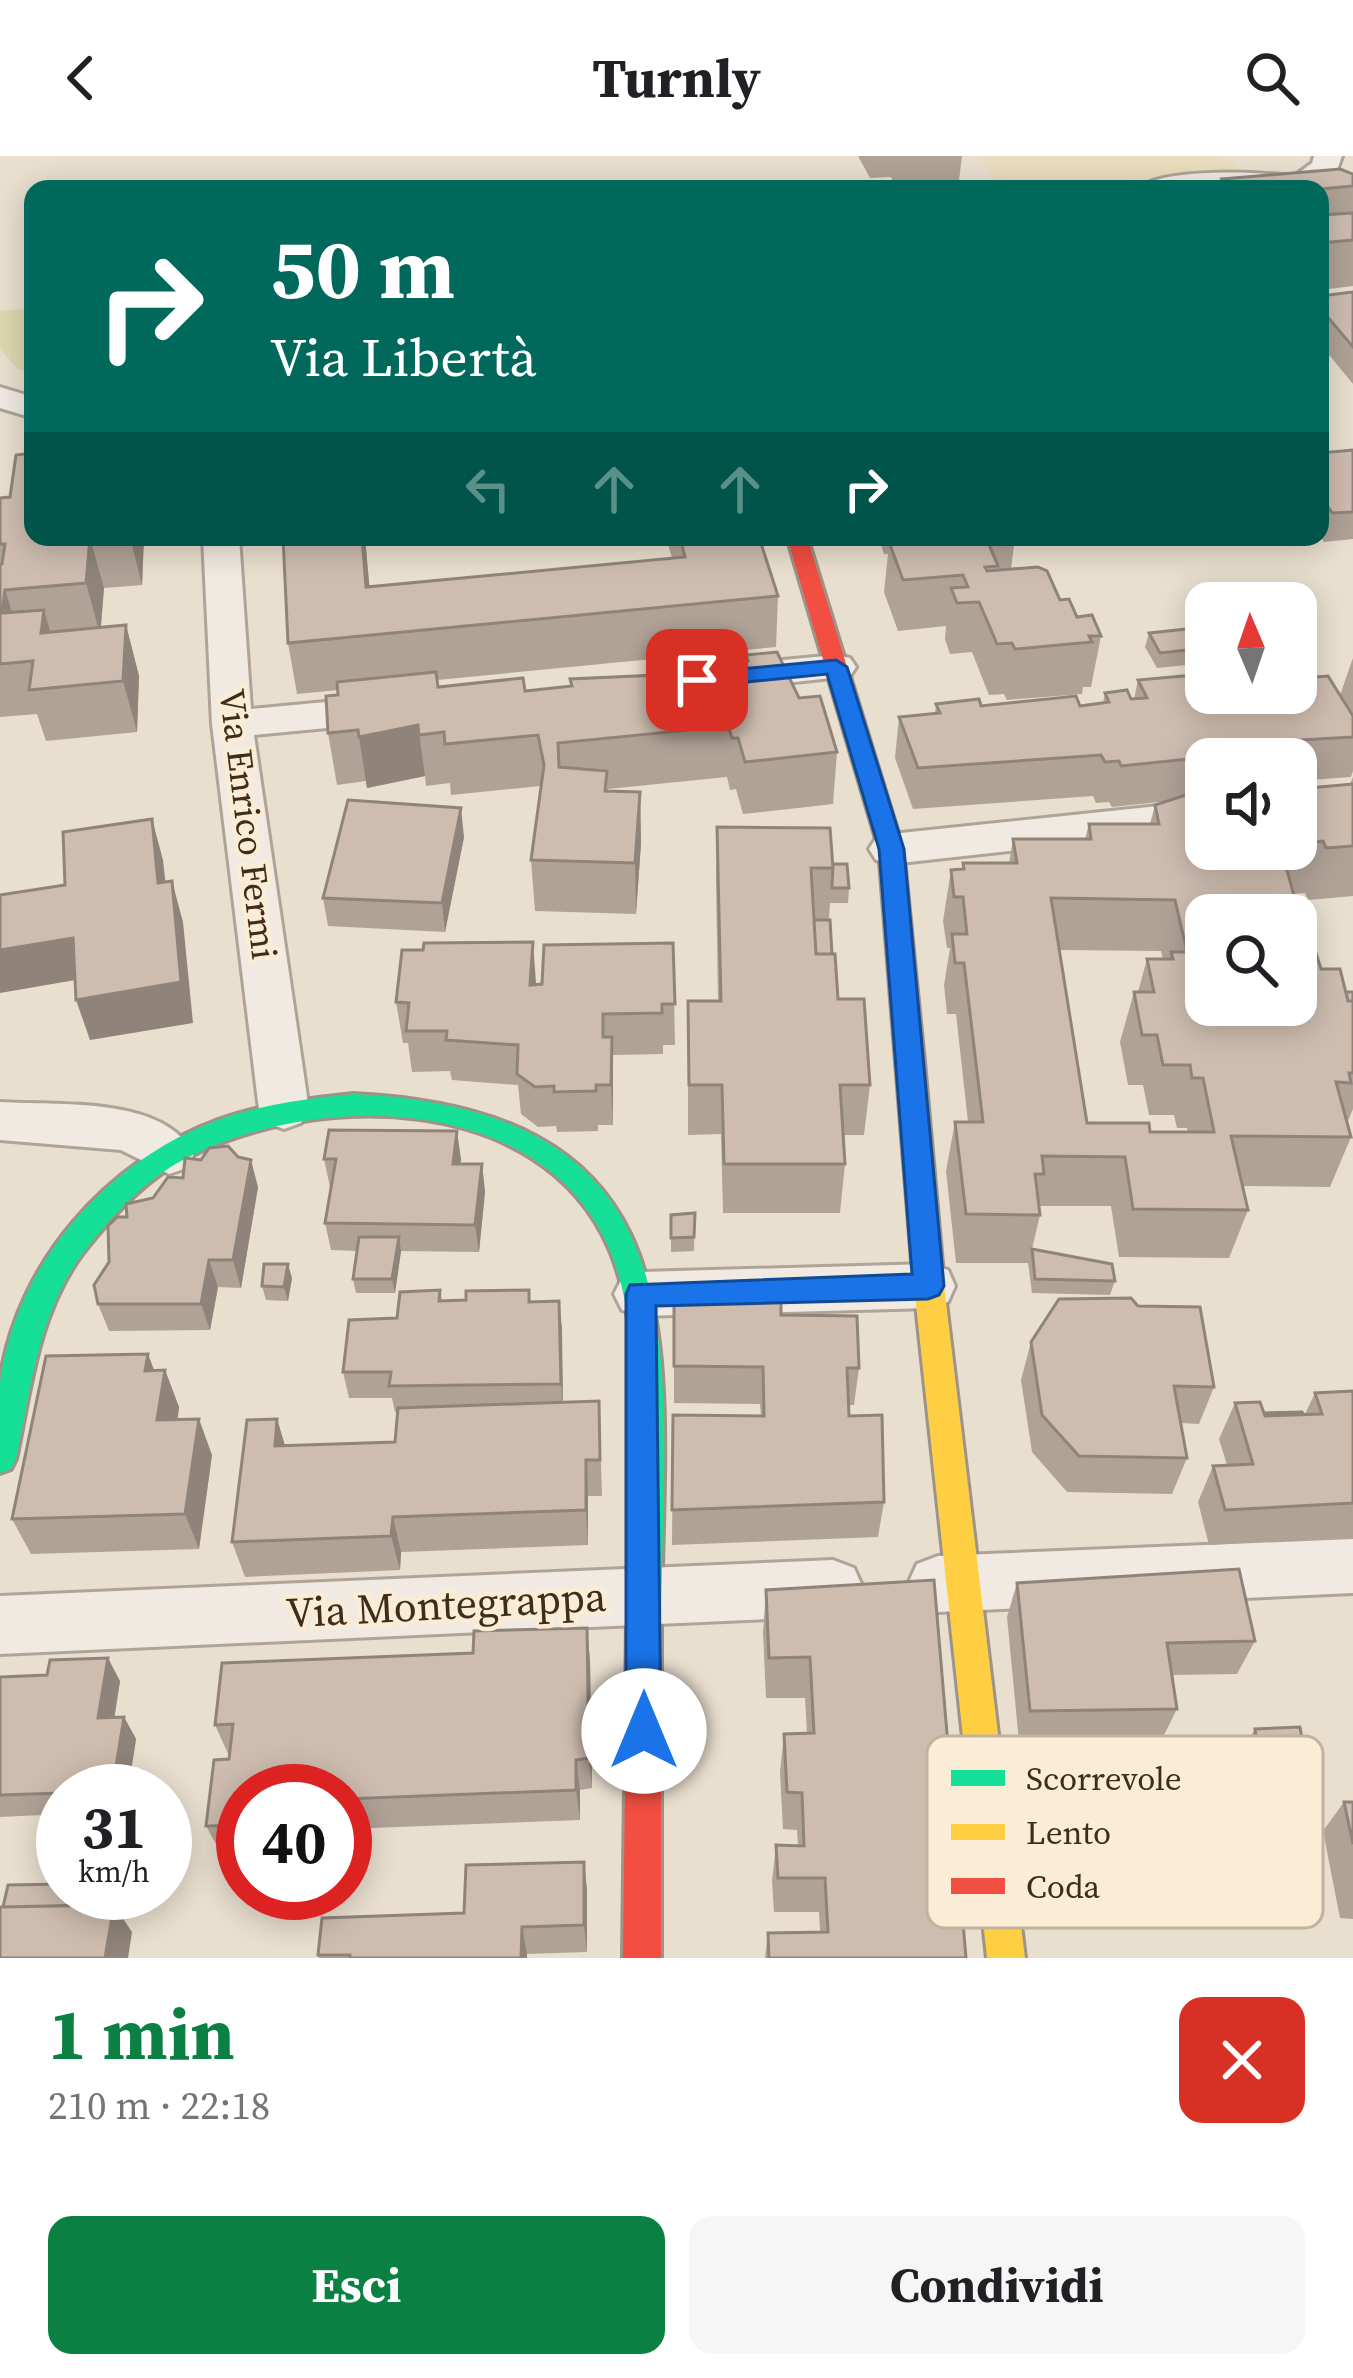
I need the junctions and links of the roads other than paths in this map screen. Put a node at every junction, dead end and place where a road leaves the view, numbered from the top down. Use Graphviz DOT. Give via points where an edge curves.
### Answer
graph roads {
  1 [pos="1234,156"];
  2 [pos="1288,180"];
  3 [pos="222,546"];
  4 [pos="800,546"];
  5 [pos="836,667"];
  6 [pos="674,682"];
  7 [pos="418,706"];
  8 [pos="232,724"];
  9 [pos="1185,816"];
  10 [pos="891,849"];
  11 [pos="284,1110"];
  12 [pos="0,1121"];
  13 [pos="169,1154"];
  14 [pos="928,1286"];
  15 [pos="641,1294"];
  16 [pos="0,1459"];
  17 [pos="1353,1566"];
  18 [pos="964,1583"];
  19 [pos="644,1595"];
  20 [pos="0,1624"];
  21 [pos="981,1736"];
  22 [pos="1003,1928"];
  23 [pos="642,1958"];
  24 [pos="1006,1958"];
  1 -- 2 [label="street"];
  3 -- 8 [label="street, Via Enrico Fermi"];
  4 -- 5 [label="street"];
  5 -- 6 [label="street"];
  5 -- 10 [label="street"];
  7 -- 8 [label="street"];
  8 -- 11 [label="street, Via Enrico Fermi"];
  9 -- 10 [label="street"];
  10 -- 14 [label="street"];
  11 -- 13 [label="street"];
  11 -- 15 [label="street" via="423,1105 486,1122 557,1162 609,1218"];
  12 -- 13 [label="street" via="131,1130"];
  13 -- 16 [label="street" via="58,1265 38,1310"];
  14 -- 15 [label="street"];
  14 -- 18 [label="street"];
  15 -- 19 [label="street"];
  17 -- 18 [label="street, Via Montegrappa"];
  18 -- 19 [label="street, Via Montegrappa"];
  18 -- 21 [label="street"];
  19 -- 20 [label="street, Via Montegrappa"];
  19 -- 23 [label="street"];
  22 -- 24 [label="street"];
}
